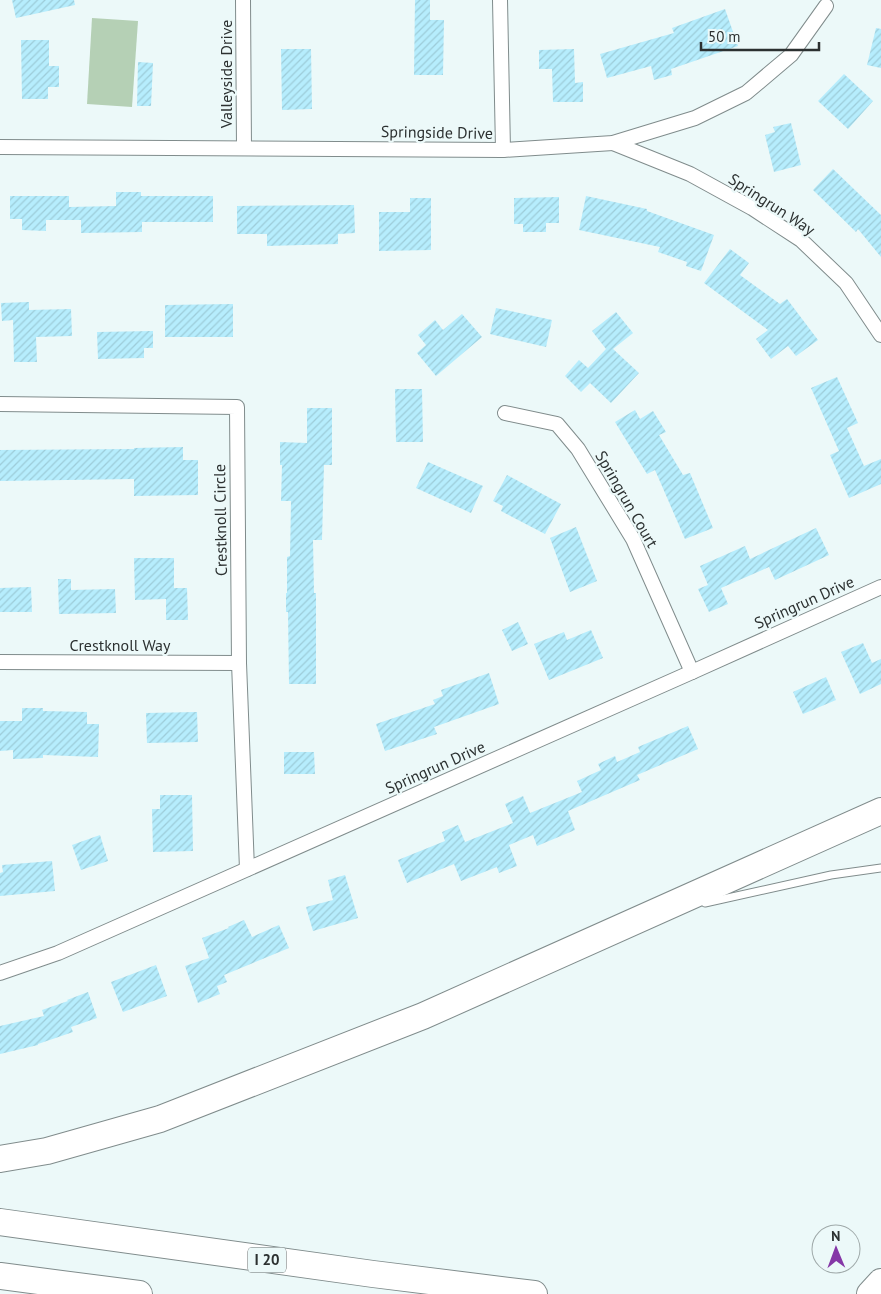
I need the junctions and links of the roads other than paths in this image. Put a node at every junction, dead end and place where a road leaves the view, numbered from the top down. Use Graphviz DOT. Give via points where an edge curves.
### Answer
graph roads {
  1 [pos="243,0"];
  2 [pos="500,0"];
  3 [pos="826,6"];
  4 [pos="613,142"];
  5 [pos="0,147"];
  6 [pos="244,148"];
  7 [pos="503,150"];
  8 [pos="881,336"];
  9 [pos="0,404"];
  10 [pos="505,413"];
  11 [pos="881,587"];
  12 [pos="0,662"];
  13 [pos="239,663"];
  14 [pos="692,672"];
  15 [pos="881,811"];
  16 [pos="881,868"];
  17 [pos="247,869"];
  18 [pos="697,904"];
  19 [pos="688,906"];
  20 [pos="650,915"];
  21 [pos="0,973"];
  22 [pos="0,1159"];
  23 [pos="0,1222"];
  24 [pos="0,1276"];
  25 [pos="881,1282"];
  26 [pos="140,1294"];
  27 [pos="534,1294"];
  28 [pos="870,1294"];
  1 -- 6 [label="street, Valleyside Drive"];
  2 -- 7 [label="street"];
  3 -- 4 [label="street, Springside Drive" via="792,55 746,93 695,118"];
  4 -- 7 [label="street, Springside Drive"];
  4 -- 8 [label="street, Springrun Way" via="690,174 801,240 846,283"];
  5 -- 6 [label="street, Springside Drive"];
  6 -- 7 [label="street, Springside Drive"];
  9 -- 13 [label="street, Crestknoll Circle" via="237,408"];
  10 -- 14 [label="street, Springrun Court" via="557,424 578,448 633,539"];
  11 -- 14 [label="street, Springrun Drive"];
  12 -- 13 [label="street, Crestknoll Way"];
  13 -- 17 [label="street, Crestknoll Circle"];
  14 -- 17 [label="street, Springrun Drive"];
  15 -- 20 [label="highway"];
  16 -- 18 [label="lane" via="831,875"];
  17 -- 21 [label="street, Springrun Drive" via="58,953"];
  19 -- 20 [label="lane"];
  20 -- 22 [label="highway" via="423,1016 160,1119 47,1151"];
  23 -- 27 [label="highway, I 20"];
  24 -- 26 [label="highway"];
  25 -- 28 [label="highway"];
}
